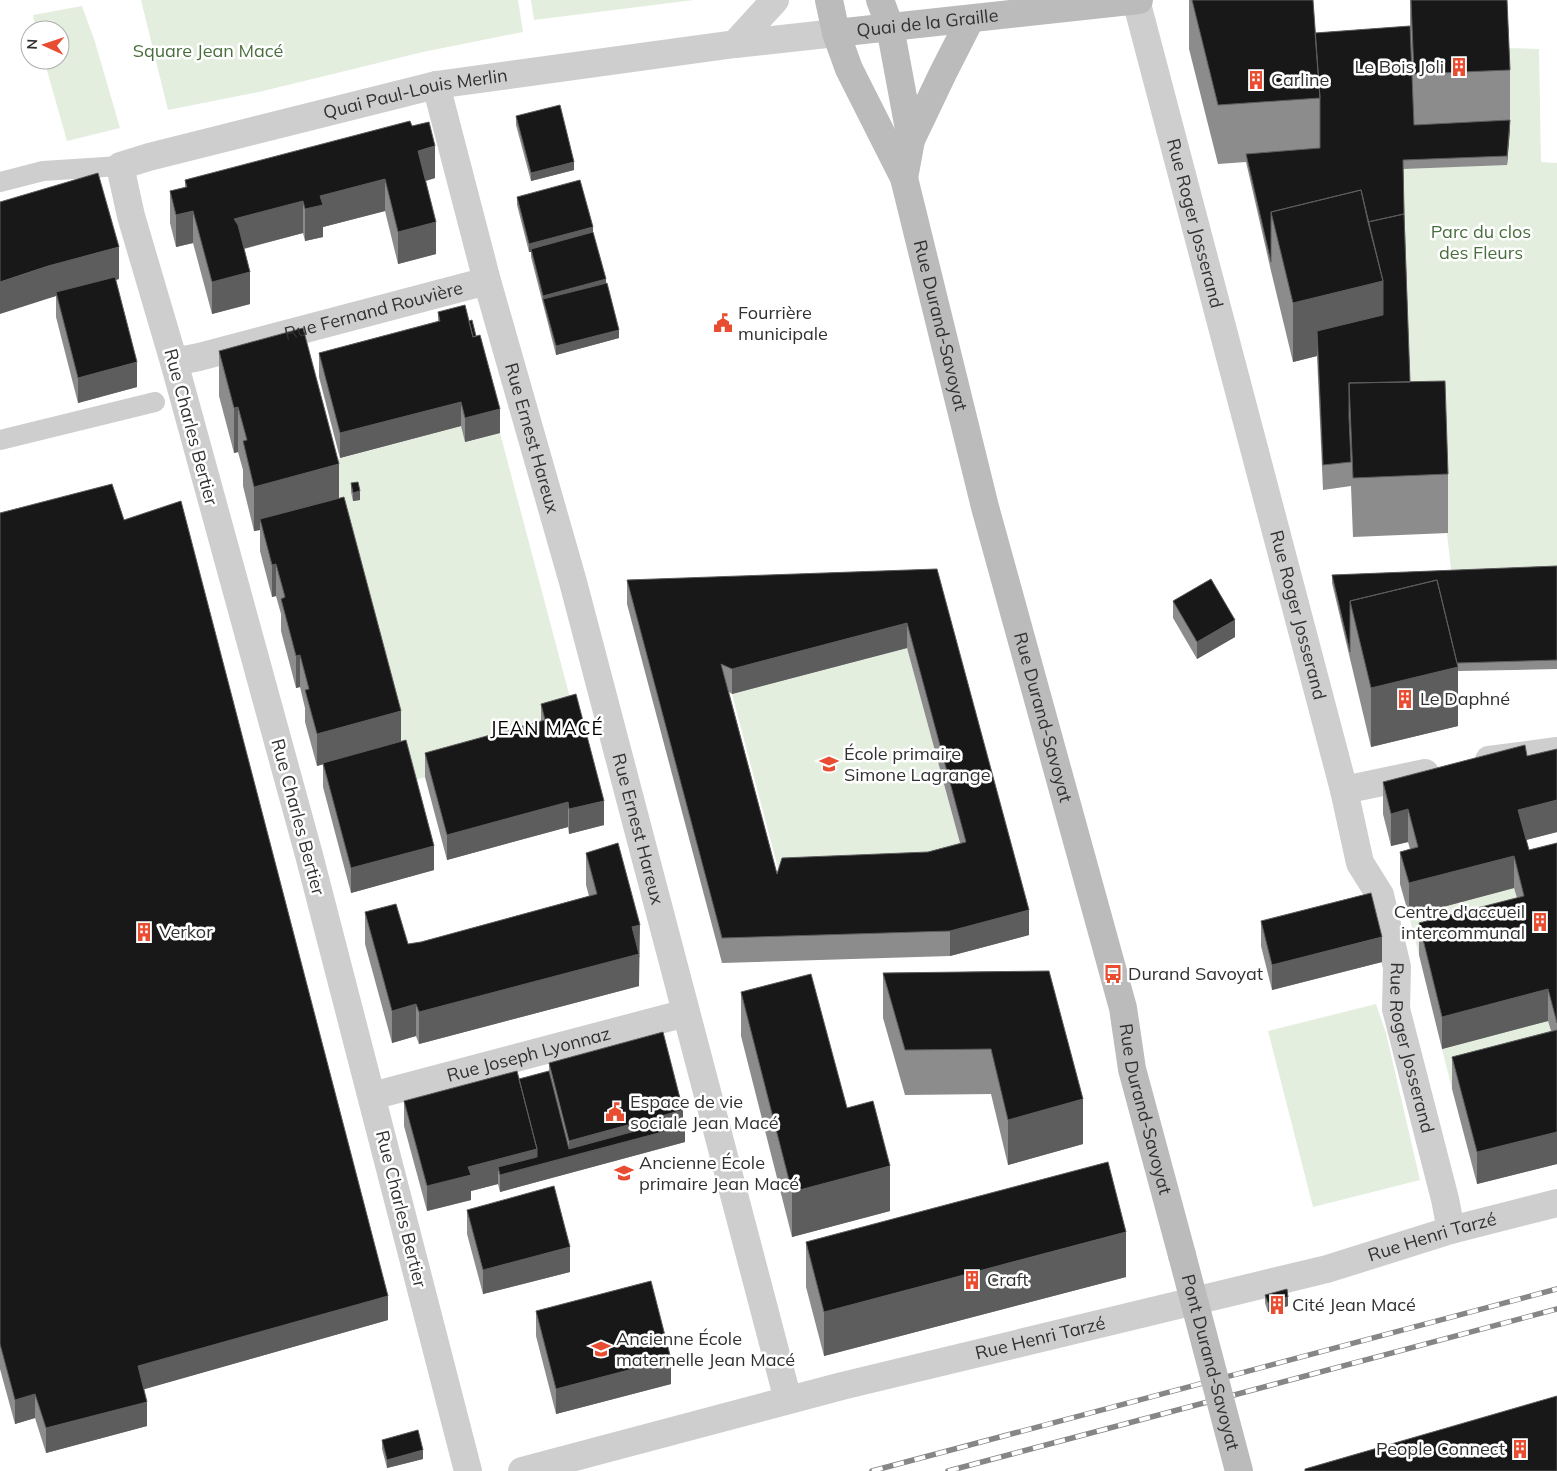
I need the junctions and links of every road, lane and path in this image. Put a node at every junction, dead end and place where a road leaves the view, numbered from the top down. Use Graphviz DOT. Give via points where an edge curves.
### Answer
graph roads {
  1 [pos="774,0"];
  2 [pos="829,0"];
  3 [pos="880,0"];
  4 [pos="1138,0"];
  5 [pos="970,20"];
  6 [pos="890,27"];
  7 [pos="836,33"];
  8 [pos="735,44"];
  9 [pos="436,85"];
  10 [pos="911,140"];
  11 [pos="120,166"];
  12 [pos="904,178"];
  13 [pos="0,182"];
  14 [pos="487,281"];
  15 [pos="174,362"];
  16 [pos="155,402"];
  17 [pos="0,440"];
  18 [pos="1557,751"];
  19 [pos="1344,790"];
  20 [pos="686,1013"];
  21 [pos="372,1096"];
  22 [pos="1557,1203"];
  23 [pos="1451,1230"];
  24 [pos="1182,1255"];
  25 [pos="788,1400"];
  26 [pos="468,1471"];
  27 [pos="522,1471"];
  28 [pos="1239,1471"];
  1 -- 8 [label="street"];
  2 -- 7 [label="main road, Rue Durand-Savoyat"];
  3 -- 6 [label="main road"];
  4 -- 5 [label="main road, Quai de la Graille"];
  4 -- 19 [label="street, Rue Roger Josserand"];
  5 -- 6 [label="main road, Quai de la Graille"];
  5 -- 10 [label="main road, Rue Durand-Savoyat"];
  6 -- 7 [label="main road, Quai de la Graille"];
  6 -- 10 [label="main road"];
  7 -- 8 [label="street, Quai Paul-Louis Merlin"];
  7 -- 12 [label="main road, Rue Durand-Savoyat" via="849,69"];
  8 -- 9 [label="street, Quai Paul-Louis Merlin"];
  9 -- 11 [label="street, Quai Paul-Louis Merlin"];
  9 -- 14 [label="street, Rue Ernest Hareux"];
  10 -- 12 [label="main road, Rue Durand-Savoyat"];
  11 -- 13 [label="lane, Quai Paul-Louis Merlin" via="43,170"];
  11 -- 15 [label="street, Rue Charles Bertier"];
  12 -- 24 [label="main road, Rue Durand-Savoyat" via="985,507 1123,1008 1132,1069"];
  14 -- 15 [label="street, Rue Fernand Rouvière"];
  14 -- 20 [label="street, Rue Ernest Hareux" via="573,582"];
  15 -- 21 [label="street, Rue Charles Bertier"];
  16 -- 17 [label="lane"];
  18 -- 19 [label="street" via="1458,766"];
  19 -- 23 [label="street, Rue Roger Josserand" via="1360,863 1380,895 1397,967 1396,1009"];
  20 -- 21 [label="street, Rue Joseph Lyonnaz"];
  20 -- 25 [label="street, Rue Ernest Hareux"];
  21 -- 26 [label="street, Rue Charles Bertier"];
  22 -- 23 [label="street, Rue Henri Tarzé"];
  23 -- 25 [label="street, Rue Henri Tarzé" via="1327,1269"];
  24 -- 28 [label="main road, Pont Durand-Savoyat, bridge"];
  25 -- 27 [label="street, Rue Henri Tarzé"];
}
